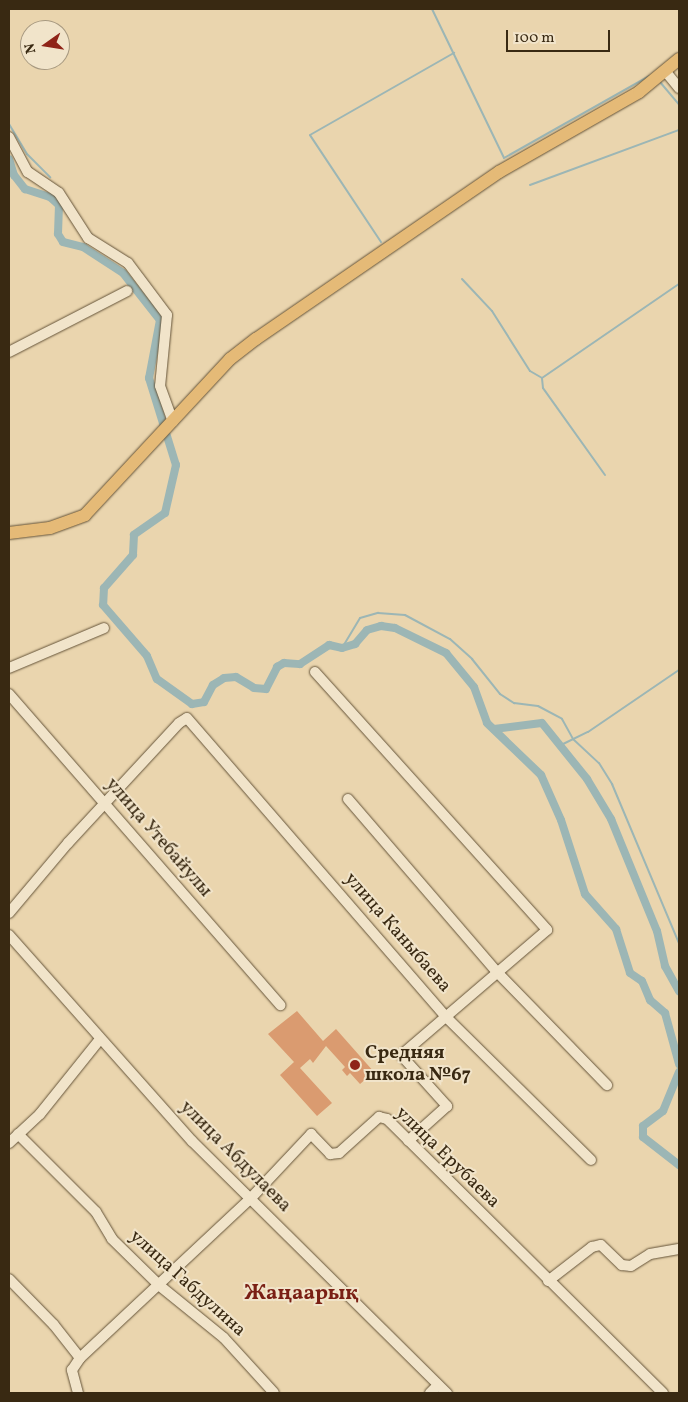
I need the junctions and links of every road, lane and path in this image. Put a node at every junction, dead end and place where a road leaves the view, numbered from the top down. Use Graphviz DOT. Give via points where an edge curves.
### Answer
graph roads {
  1 [pos="679,59"];
  2 [pos="659,78"];
  3 [pos="679,88"];
  4 [pos="9,137"];
  5 [pos="127,291"];
  6 [pos="9,352"];
  7 [pos="168,427"];
  8 [pos="9,533"];
  9 [pos="104,628"];
  10 [pos="9,668"];
  11 [pos="315,672"];
  12 [pos="9,694"];
  13 [pos="348,799"];
  14 [pos="105,803"];
  15 [pos="9,913"];
  16 [pos="9,935"];
  17 [pos="497,972"];
  18 [pos="280,1005"];
  19 [pos="445,1016"];
  20 [pos="100,1039"];
  21 [pos="607,1085"];
  22 [pos="18,1134"];
  23 [pos="408,1141"];
  24 [pos="9,1143"];
  25 [pos="591,1160"];
  26 [pos="251,1198"];
  27 [pos="679,1250"];
  28 [pos="9,1279"];
  29 [pos="548,1281"];
  30 [pos="160,1286"];
  31 [pos="80,1358"];
  32 [pos="438,1385"];
  33 [pos="78,1393"];
  34 [pos="274,1393"];
  35 [pos="430,1393"];
  36 [pos="447,1393"];
  37 [pos="663,1393"];
  1 -- 2 [label="main road"];
  2 -- 3 [label="street"];
  2 -- 7 [label="main road" via="499,172 265,333 230,359"];
  4 -- 7 [label="street" via="28,172 59,193 88,238 128,263 166,315 160,386"];
  5 -- 6 [label="street"];
  7 -- 8 [label="main road" via="84,515 50,528"];
  9 -- 10 [label="street"];
  11 -- 17 [label="street" via="547,930"];
  12 -- 14 [label="street, улица Утебайулы"];
  13 -- 17 [label="street"];
  14 -- 15 [label="street"];
  14 -- 18 [label="street, улица Утебайулы"];
  14 -- 19 [label="street, улица Каныбаева" via="178,723 187,718"];
  16 -- 20 [label="street, улица Абдулаева"];
  17 -- 19 [label="street"];
  17 -- 21 [label="street"];
  19 -- 23 [label="street" via="401,1055 447,1106"];
  19 -- 25 [label="street, улица Каныбаева"];
  20 -- 22 [label="street" via="40,1114"];
  20 -- 26 [label="street, улица Абдулаева" via="192,1141"];
  22 -- 24 [label="street"];
  22 -- 30 [label="street, улица Габдулина" via="96,1212 112,1239"];
  23 -- 26 [label="street, улица Ерубаева" via="387,1119 380,1117 339,1153 330,1154 311,1134"];
  23 -- 29 [label="street, улица Ерубаева"];
  26 -- 30 [label="street, улица Ерубаева"];
  26 -- 32 [label="street, улица Абдулаева"];
  27 -- 29 [label="street" via="650,1254 631,1266 622,1265 601,1245 592,1247"];
  28 -- 31 [label="street" via="54,1325"];
  29 -- 37 [label="street, улица Ерубаева"];
  30 -- 31 [label="street, улица Ерубаева"];
  30 -- 34 [label="street, улица Габдулина" via="224,1338"];
  31 -- 33 [label="street" via="72,1370"];
  32 -- 35 [label="street"];
  32 -- 36 [label="street, улица Абдулаева"];
}
